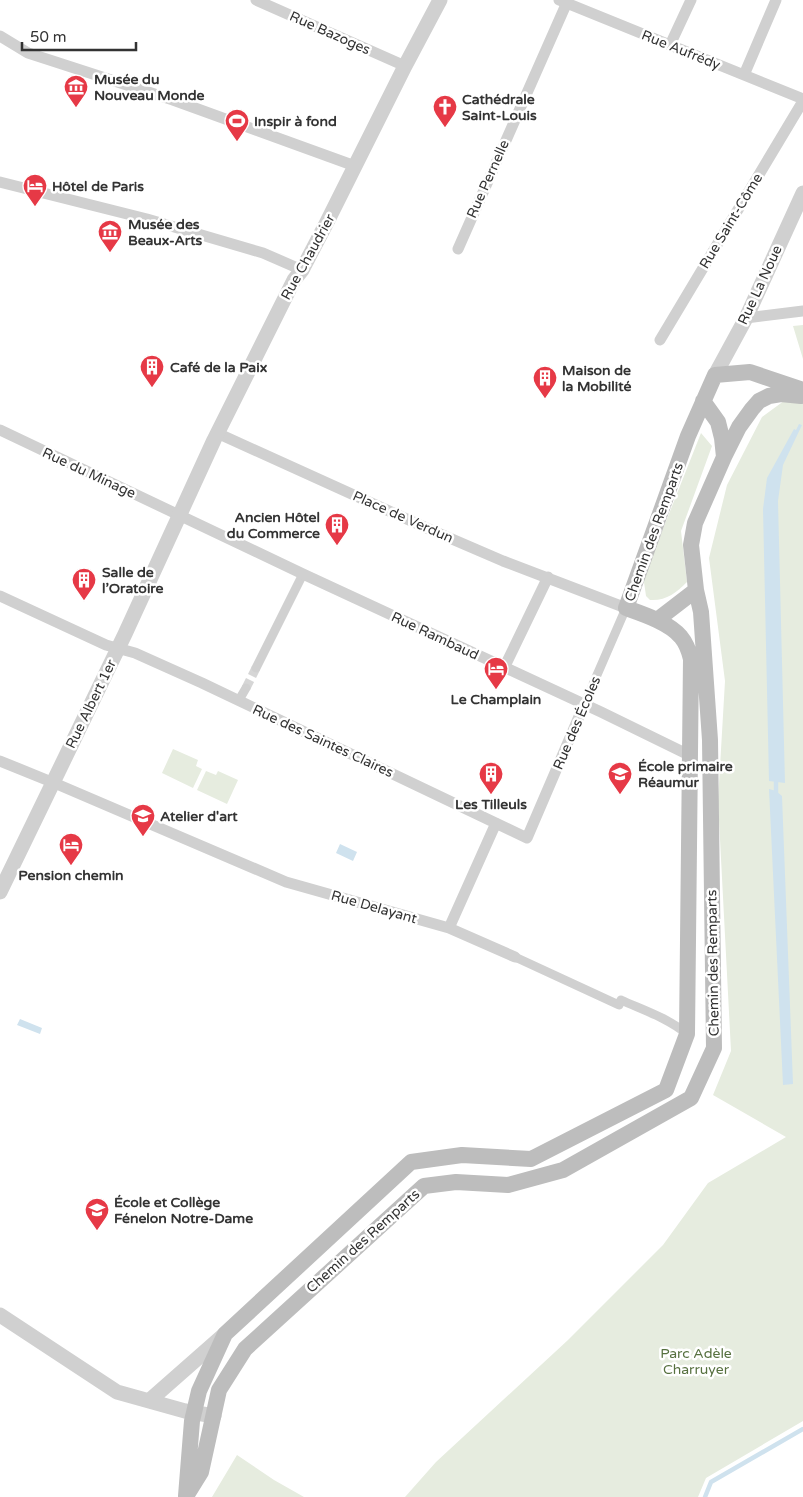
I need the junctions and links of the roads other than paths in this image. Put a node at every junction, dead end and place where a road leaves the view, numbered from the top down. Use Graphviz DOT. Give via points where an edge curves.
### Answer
graph roads {
  1 [pos="256,0"];
  2 [pos="440,0"];
  3 [pos="691,0"];
  4 [pos="776,0"];
  5 [pos="565,1"];
  6 [pos="0,36"];
  7 [pos="670,45"];
  8 [pos="404,66"];
  9 [pos="744,75"];
  10 [pos="803,100"];
  11 [pos="355,166"];
  12 [pos="0,182"];
  13 [pos="803,194"];
  14 [pos="458,249"];
  15 [pos="302,270"];
  16 [pos="803,310"];
  17 [pos="746,318"];
  18 [pos="660,340"];
  19 [pos="715,375"];
  20 [pos="803,390"];
  21 [pos="803,396"];
  22 [pos="703,401"];
  23 [pos="0,430"];
  24 [pos="218,433"];
  25 [pos="724,457"];
  26 [pos="179,515"];
  27 [pos="303,574"];
  28 [pos="548,577"];
  29 [pos="696,590"];
  30 [pos="0,596"];
  31 [pos="626,608"];
  32 [pos="656,620"];
  33 [pos="118,648"];
  34 [pos="256,668"];
  35 [pos="504,668"];
  36 [pos="246,688"];
  37 [pos="239,700"];
  38 [pos="584,705"];
  39 [pos="691,756"];
  40 [pos="0,761"];
  41 [pos="53,782"];
  42 [pos="496,823"];
  43 [pos="527,838"];
  44 [pos="0,891"];
  45 [pos="449,928"];
  46 [pos="515,957"];
  47 [pos="687,1034"];
  48 [pos="0,1315"];
  49 [pos="225,1334"];
  50 [pos="150,1400"];
  51 [pos="194,1412"];
  52 [pos="214,1416"];
  53 [pos="186,1496"];
  1 -- 8 [label="street, Rue Bazoges"];
  2 -- 8 [label="street, Rue Chaudrier"];
  3 -- 7 [label="street"];
  4 -- 9 [label="street"];
  5 -- 7 [label="street, Rue Aufrédy"];
  5 -- 14 [label="street, Rue Pernelle"];
  6 -- 11 [label="street" via="28,53 173,100"];
  7 -- 9 [label="street, Rue Aufrédy"];
  8 -- 11 [label="street, Rue Chaudrier"];
  9 -- 10 [label="street, Rue Aufrédy"];
  10 -- 18 [label="street, Rue Saint-Côme"];
  11 -- 15 [label="street, Rue Chaudrier"];
  12 -- 15 [label="street" via="147,219 254,251"];
  13 -- 17 [label="street, Rue La Noue"];
  15 -- 24 [label="street, Rue Chaudrier" via="294,280"];
  16 -- 17 [label="street"];
  17 -- 19 [label="street, Rue La Noue"];
  19 -- 20 [label="main road" via="750,372"];
  19 -- 22 [label="main road, Chemin des Remparts"];
  21 -- 25 [label="main road, Chemin des Remparts" via="781,394 759,401 739,427"];
  22 -- 25 [label="main road" via="718,422"];
  22 -- 31 [label="main road, Chemin des Remparts"];
  23 -- 26 [label="street, Rue du Minage"];
  24 -- 26 [label="street, Rue Chaudrier"];
  24 -- 28 [label="street, Place de Verdun" via="440,534"];
  25 -- 29 [label="main road, Chemin des Remparts" via="695,524 691,545"];
  26 -- 27 [label="street, Rue Rambaud"];
  26 -- 33 [label="street, Rue Albert 1er"];
  27 -- 34 [label="street"];
  27 -- 35 [label="street, Rue Rambaud"];
  28 -- 31 [label="street, Place de Verdun"];
  28 -- 35 [label="street"];
  29 -- 32 [label="main road"];
  29 -- 52 [label="main road, Chemin des Remparts" via="701,612 710,740 714,1048 691,1098 563,1170 508,1184 456,1182 424,1186 245,1349 219,1390"];
  30 -- 33 [label="street, Rue des Saintes Claires"];
  31 -- 32 [label="main road, Chemin des Remparts"];
  31 -- 38 [label="street, Rue des Écoles"];
  32 -- 39 [label="main road, Chemin des Remparts" via="680,636 691,658"];
  33 -- 37 [label="street, Rue des Saintes Claires"];
  33 -- 41 [label="street, Rue Albert 1er"];
  35 -- 38 [label="street, Rue Rambaud"];
  36 -- 37 [label="street"];
  37 -- 42 [label="street, Rue des Saintes Claires"];
  38 -- 39 [label="street, Rue Rambaud"];
  38 -- 43 [label="street, Rue des Écoles"];
  39 -- 47 [label="main road, Chemin des Remparts"];
  40 -- 41 [label="street, Rue Delayant"];
  41 -- 44 [label="street, Rue Albert 1er"];
  41 -- 45 [label="street, Rue Delayant" via="286,882"];
  42 -- 43 [label="street, Rue des Saintes Claires"];
  42 -- 45 [label="street"];
  45 -- 46 [label="street, Rue Delayant"];
  46 -- 47 [label="street, Rue Delayant" via="619,1005 621,1000 648,1012"];
  47 -- 49 [label="main road, Chemin des Remparts" via="666,1090 531,1159 462,1155 411,1162"];
  48 -- 50 [label="street" via="117,1392"];
  49 -- 50 [label="street, Chemin des Remparts"];
  49 -- 51 [label="main road, Chemin des Remparts" via="199,1391"];
  50 -- 51 [label="street"];
  51 -- 52 [label="street"];
  51 -- 53 [label="main road, Chemin des Remparts"];
  52 -- 53 [label="main road, Chemin des Remparts" via="201,1472"];
}
